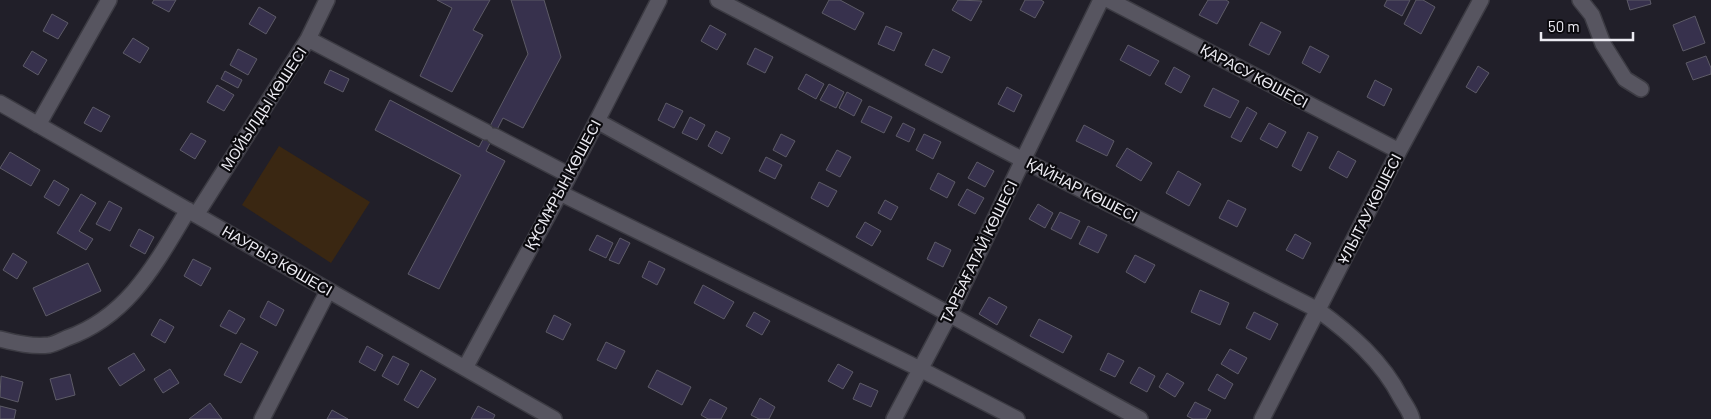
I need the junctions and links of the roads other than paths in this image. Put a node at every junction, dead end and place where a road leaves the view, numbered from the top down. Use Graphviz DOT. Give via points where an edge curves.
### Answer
graph roads {
  1 [pos="109,0"];
  2 [pos="327,0"];
  3 [pos="660,0"];
  4 [pos="718,0"];
  5 [pos="1101,0"];
  6 [pos="1109,0"];
  7 [pos="1480,0"];
  8 [pos="1580,0"];
  9 [pos="308,39"];
  10 [pos="1641,89"];
  11 [pos="0,103"];
  12 [pos="597,121"];
  13 [pos="38,125"];
  14 [pos="1399,151"];
  15 [pos="1023,160"];
  16 [pos="569,175"];
  17 [pos="560,193"];
  18 [pos="192,212"];
  19 [pos="328,291"];
  20 [pos="1318,310"];
  21 [pos="950,315"];
  22 [pos="0,339"];
  23 [pos="465,368"];
  24 [pos="920,369"];
  25 [pos="262,419"];
  26 [pos="554,419"];
  27 [pos="894,419"];
  28 [pos="1017,419"];
  29 [pos="1140,419"];
  30 [pos="1262,419"];
  31 [pos="1412,419"];
  1 -- 13 [label="street"];
  2 -- 9 [label="street, МОЙЫЛДЫ КӨШЕСІ"];
  3 -- 12 [label="street, ҚҰСМҰРЫН КӨШЕСІ"];
  4 -- 15 [label="street, ҚАЙНАР КӨШЕСІ"];
  5 -- 15 [label="street, ТАРБАҒАТАЙ КӨШЕСІ"];
  6 -- 14 [label="street, ҚАРАСУ КӨШЕСІ"];
  7 -- 14 [label="street, ҰЛЫТАУ КӨШЕСІ"];
  8 -- 10 [label="street" via="1592,14 1602,44 1625,79"];
  9 -- 16 [label="street"];
  9 -- 18 [label="street, МОЙЫЛДЫ КӨШЕСІ"];
  11 -- 13 [label="street, НАУРЫЗ КӨШЕСІ"];
  12 -- 16 [label="street, ҚҰСМҰРЫН КӨШЕСІ"];
  12 -- 21 [label="street"];
  13 -- 18 [label="street, НАУРЫЗ КӨШЕСІ"];
  14 -- 20 [label="street, ҰЛЫТАУ КӨШЕСІ"];
  15 -- 20 [label="street, ҚАЙНАР КӨШЕСІ"];
  15 -- 21 [label="street, ТАРБАҒАТАЙ КӨШЕСІ"];
  16 -- 17 [label="street, ҚҰСМҰРЫН КӨШЕСІ"];
  17 -- 23 [label="street, ҚҰСМҰРЫН КӨШЕСІ"];
  17 -- 24 [label="street"];
  18 -- 19 [label="street, НАУРЫЗ КӨШЕСІ"];
  18 -- 22 [label="street, МОЙЫЛДЫ КӨШЕСІ" via="133,293 110,316 85,332 50,345 26,345"];
  19 -- 23 [label="street, НАУРЫЗ КӨШЕСІ"];
  19 -- 25 [label="street"];
  20 -- 30 [label="street, ҰЛЫТАУ КӨШЕСІ"];
  20 -- 31 [label="street, ҚАЙНАР КӨШЕСІ" via="1351,335 1375,360 1395,386"];
  21 -- 24 [label="street, ТАРБАҒАТАЙ КӨШЕСІ"];
  21 -- 29 [label="street"];
  23 -- 26 [label="street, НАУРЫЗ КӨШЕСІ"];
  24 -- 27 [label="street, ТАРБАҒАТАЙ КӨШЕСІ"];
  24 -- 28 [label="street"];
}
